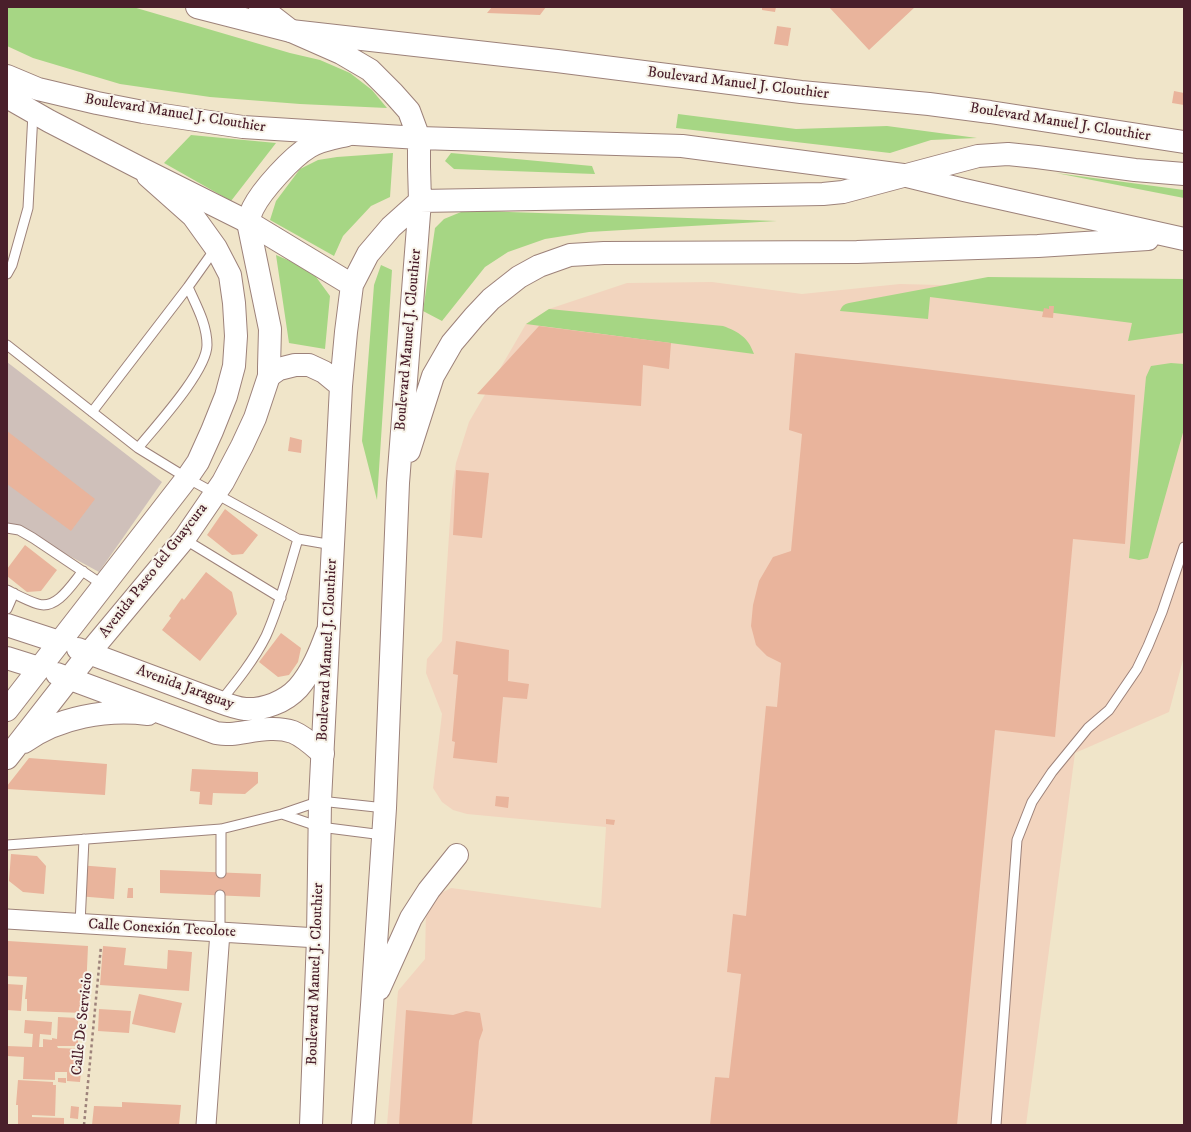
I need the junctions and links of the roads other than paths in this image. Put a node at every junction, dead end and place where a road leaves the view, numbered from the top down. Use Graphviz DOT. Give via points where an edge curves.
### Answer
graph roads {
  1 [pos="197,7"];
  2 [pos="260,7"];
  3 [pos="291,31"];
  4 [pos="7,76"];
  5 [pos="7,97"];
  6 [pos="36,100"];
  7 [pos="350,134"];
  8 [pos="419,138"];
  9 [pos="1184,142"];
  10 [pos="138,167"];
  11 [pos="1184,174"];
  12 [pos="904,175"];
  13 [pos="420,201"];
  14 [pos="248,222"];
  15 [pos="1180,239"];
  16 [pos="216,248"];
  17 [pos="7,274"];
  18 [pos="352,285"];
  19 [pos="188,287"];
  20 [pos="7,345"];
  21 [pos="268,376"];
  22 [pos="341,386"];
  23 [pos="92,412"];
  24 [pos="138,448"];
  25 [pos="188,478"];
  26 [pos="398,482"];
  27 [pos="216,493"];
  28 [pos="7,528"];
  29 [pos="184,538"];
  30 [pos="298,539"];
  31 [pos="334,545"];
  32 [pos="1184,547"];
  33 [pos="83,572"];
  34 [pos="103,585"];
  35 [pos="10,592"];
  36 [pos="281,598"];
  37 [pos="7,609"];
  38 [pos="7,625"];
  39 [pos="328,630"];
  40 [pos="59,642"];
  41 [pos="89,653"];
  42 [pos="7,658"];
  43 [pos="39,668"];
  44 [pos="70,678"];
  45 [pos="220,702"];
  46 [pos="257,708"];
  47 [pos="7,710"];
  48 [pos="185,722"];
  49 [pos="259,730"];
  50 [pos="323,754"];
  51 [pos="10,755"];
  52 [pos="320,801"];
  53 [pos="385,808"];
  54 [pos="282,814"];
  55 [pos="320,826"];
  56 [pos="221,828"];
  57 [pos="383,835"];
  58 [pos="84,839"];
  59 [pos="7,845"];
  60 [pos="457,855"];
  61 [pos="221,872"];
  62 [pos="220,895"];
  63 [pos="7,919"];
  64 [pos="80,924"];
  65 [pos="220,932"];
  66 [pos="318,938"];
  67 [pos="372,1005"];
  68 [pos="206,1125"];
  69 [pos="312,1125"];
  70 [pos="363,1125"];
  71 [pos="996,1125"];
  1 -- 3 [label="main road, Boulevard Manuel J. Clouthier"];
  2 -- 3 [label="main road"];
  3 -- 8 [label="main road, Boulevard Manuel J. Clouthier" via="341,53 370,70 408,112"];
  3 -- 9 [label="main road, Boulevard Manuel J. Clouthier" via="801,92 929,104"];
  4 -- 6 [label="main road, Boulevard Manuel J. Clouthier"];
  5 -- 6 [label="main road"];
  6 -- 7 [label="main road, Boulevard Manuel J. Clouthier" via="104,104 244,127"];
  6 -- 10 [label="main road"];
  6 -- 17 [label="lane" via="28,208 12,265"];
  7 -- 8 [label="main road, Boulevard Manuel J. Clouthier"];
  7 -- 14 [label="main road" via="309,147 287,165 253,207"];
  8 -- 12 [label="main road, Boulevard Manuel J. Clouthier" via="682,146"];
  8 -- 13 [label="main road, Boulevard Manuel J. Clouthier"];
  10 -- 14 [label="main road"];
  10 -- 16 [label="main road, Avenida Paseo del Guaycura" via="193,216"];
  11 -- 12 [label="main road, Boulevard Manuel J. Clouthier" via="1008,154 978,156"];
  12 -- 13 [label="main road, Boulevard Manuel J. Clouthier" via="843,192 823,194"];
  12 -- 15 [label="main road, Boulevard Manuel J. Clouthier"];
  13 -- 18 [label="main road, Boulevard Manuel J. Clouthier" via="391,227 368,254"];
  13 -- 26 [label="main road, Boulevard Manuel J. Clouthier"];
  14 -- 18 [label="main road"];
  14 -- 21 [label="main road, Avenida Paseo del Guaycura" via="270,329"];
  15 -- 26 [label="main road" via="865,252 570,255 538,266 519,277 491,300 452,343 433,376"];
  16 -- 19 [label="lane"];
  16 -- 25 [label="main road, Avenida Paseo del Guaycura" via="230,275 236,336 234,366 226,396 212,431"];
  18 -- 22 [label="main road, Boulevard Manuel J. Clouthier"];
  19 -- 23 [label="lane"];
  19 -- 24 [label="lane" via="206,330 208,346 202,364 192,380"];
  20 -- 23 [label="lane"];
  21 -- 22 [label="main road" via="279,369 309,365 324,372"];
  21 -- 27 [label="main road, Avenida Paseo del Guaycura" via="255,418"];
  22 -- 31 [label="main road, Boulevard Manuel J. Clouthier"];
  23 -- 24 [label="lane"];
  24 -- 25 [label="lane"];
  25 -- 27 [label="lane"];
  25 -- 34 [label="main road, Avenida Paseo del Guaycura"];
  26 -- 53 [label="main road, Boulevard Manuel J. Clouthier"];
  27 -- 29 [label="main road, Avenida Paseo del Guaycura"];
  27 -- 30 [label="lane"];
  28 -- 33 [label="lane" via="19,530 33,538"];
  29 -- 36 [label="lane"];
  29 -- 41 [label="main road, Avenida Paseo del Guaycura"];
  30 -- 31 [label="lane"];
  30 -- 36 [label="lane"];
  31 -- 39 [label="main road, Boulevard Manuel J. Clouthier"];
  32 -- 71 [label="lane" via="1162,612 1137,669 1109,710 1088,728 1052,772 1032,802 1017,840"];
  33 -- 34 [label="lane"];
  33 -- 35 [label="lane" via="58,600 49,605 39,604"];
  34 -- 40 [label="main road, Avenida Paseo del Guaycura"];
  35 -- 37 [label="lane"];
  36 -- 45 [label="lane" via="265,637 247,668"];
  38 -- 40 [label="main road, Avenida Jaraguay"];
  39 -- 46 [label="main road, Avenida Jaraguay" via="316,661 298,688 282,700 267,707"];
  39 -- 50 [label="main road, Boulevard Manuel J. Clouthier"];
  40 -- 41 [label="main road, Avenida Jaraguay"];
  40 -- 43 [label="main road, Avenida Paseo del Guaycura"];
  41 -- 44 [label="main road, Avenida Paseo del Guaycura"];
  41 -- 45 [label="main road, Avenida Jaraguay"];
  42 -- 43 [label="main road, Avenida Jaraguay"];
  43 -- 44 [label="main road, Avenida Jaraguay"];
  43 -- 47 [label="main road, Avenida Paseo del Guaycura"];
  44 -- 48 [label="main road, Avenida Jaraguay"];
  44 -- 51 [label="main road, Avenida Paseo del Guaycura"];
  45 -- 46 [label="main road, Avenida Jaraguay" via="245,709"];
  46 -- 49 [label="main road"];
  48 -- 49 [label="main road, Avenida Jaraguay" via="216,733"];
  48 -- 51 [label="main road" via="141,714 105,713 51,727 34,736"];
  49 -- 50 [label="main road, Avenida Jaraguay" via="280,729 293,732 306,739"];
  50 -- 52 [label="main road, Boulevard Manuel J. Clouthier"];
  52 -- 53 [label="lane"];
  52 -- 54 [label="lane"];
  52 -- 55 [label="main road, Boulevard Manuel J. Clouthier"];
  53 -- 57 [label="main road, Boulevard Manuel J. Clouthier"];
  54 -- 55 [label="lane"];
  54 -- 56 [label="lane"];
  55 -- 57 [label="lane"];
  55 -- 66 [label="main road, Boulevard Manuel J. Clouthier"];
  56 -- 58 [label="lane"];
  56 -- 61 [label="lane"];
  57 -- 67 [label="main road, Boulevard Manuel J. Clouthier"];
  58 -- 59 [label="lane"];
  58 -- 64 [label="lane"];
  60 -- 67 [label="main road" via="411,918"];
  62 -- 65 [label="lane"];
  63 -- 64 [label="street, Calle Conexión Tecolote"];
  64 -- 65 [label="street, Calle Conexión Tecolote"];
  65 -- 66 [label="street, Calle Conexión Tecolote"];
  65 -- 68 [label="street"];
  66 -- 69 [label="main road, Boulevard Manuel J. Clouthier"];
  67 -- 70 [label="main road, Boulevard Manuel J. Clouthier"];
}
